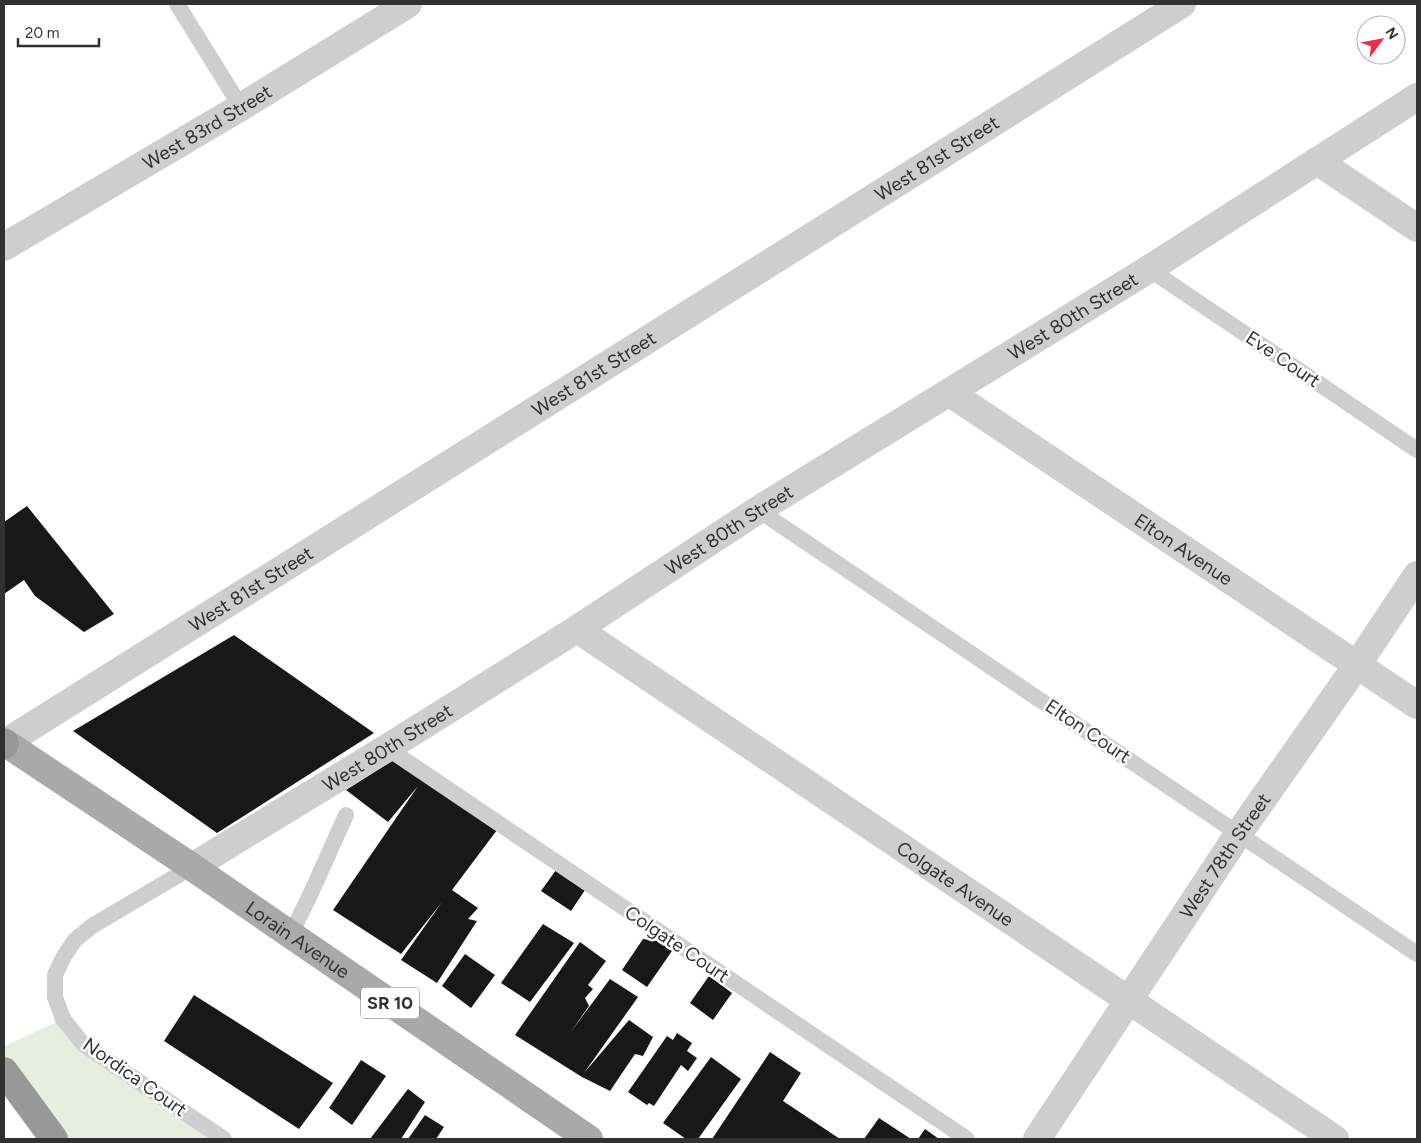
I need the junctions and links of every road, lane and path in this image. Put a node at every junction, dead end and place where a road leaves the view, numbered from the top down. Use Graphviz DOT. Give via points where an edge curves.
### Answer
graph roads {
  1 [pos="177,4"];
  2 [pos="408,4"];
  3 [pos="1182,4"];
  4 [pos="1417,97"];
  5 [pos="241,107"];
  6 [pos="1317,161"];
  7 [pos="1417,228"];
  8 [pos="4,248"];
  9 [pos="1149,269"];
  10 [pos="950,393"];
  11 [pos="1417,450"];
  12 [pos="758,510"];
  13 [pos="1417,575"];
  14 [pos="577,629"];
  15 [pos="1357,665"];
  16 [pos="1417,705"];
  17 [pos="4,743"];
  18 [pos="387,748"];
  19 [pos="346,815"];
  20 [pos="1239,833"];
  21 [pos="192,867"];
  22 [pos="291,934"];
  23 [pos="1417,954"];
  24 [pos="55,975"];
  25 [pos="1129,1000"];
  26 [pos="4,1071"];
  27 [pos="54,1139"];
  28 [pos="224,1139"];
  29 [pos="589,1139"];
  30 [pos="967,1139"];
  31 [pos="1037,1139"];
  32 [pos="1335,1139"];
  1 -- 5 [label="lane"];
  2 -- 5 [label="street, West 83rd Street"];
  3 -- 17 [label="street, West 81st Street"];
  4 -- 6 [label="street, West 80th Street"];
  5 -- 8 [label="street, West 83rd Street"];
  6 -- 7 [label="street"];
  6 -- 9 [label="street, West 80th Street"];
  9 -- 10 [label="street, West 80th Street"];
  9 -- 11 [label="lane, Eve Court"];
  10 -- 12 [label="street, West 80th Street"];
  10 -- 15 [label="street, Elton Avenue"];
  12 -- 14 [label="street, West 80th Street"];
  12 -- 20 [label="lane, Elton Court"];
  13 -- 15 [label="street, West 78th Street"];
  14 -- 18 [label="street, West 80th Street"];
  14 -- 25 [label="street, Colgate Avenue"];
  15 -- 16 [label="street, Elton Avenue"];
  15 -- 20 [label="street, West 78th Street"];
  17 -- 21 [label="main road, Lorain Avenue / SR 10"];
  18 -- 21 [label="street, West 80th Street"];
  18 -- 30 [label="lane, Colgate Court"];
  19 -- 22 [label="lane"];
  20 -- 23 [label="lane, Elton Court"];
  20 -- 25 [label="street, West 78th Street"];
  21 -- 22 [label="main road, Lorain Avenue / SR 10"];
  21 -- 24 [label="lane, West 80th Street" via="86,930 75,940"];
  22 -- 29 [label="main road, Lorain Avenue / SR 10"];
  24 -- 28 [label="lane, Nordica Court" via="55,997 63,1019 83,1044"];
  25 -- 31 [label="street, West 78th Street"];
  25 -- 32 [label="street, Colgate Avenue"];
  26 -- 27 [label="highway"];
}
